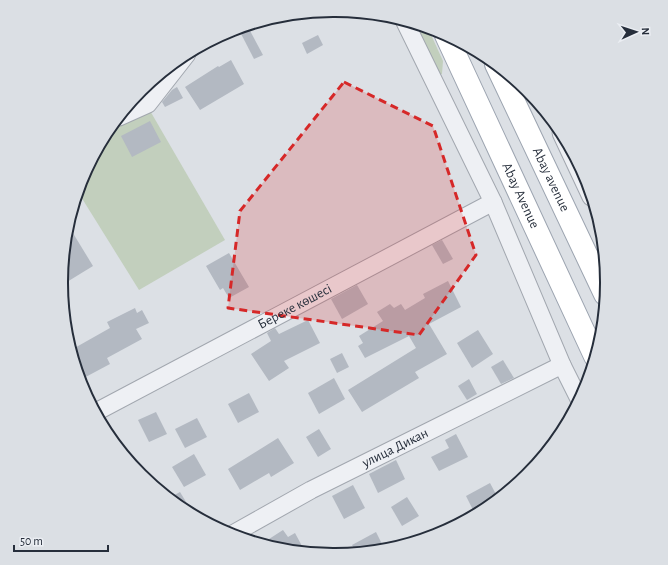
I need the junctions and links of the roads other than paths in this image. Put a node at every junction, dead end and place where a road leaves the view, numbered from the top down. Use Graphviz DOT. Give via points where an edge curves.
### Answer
graph roads {
  1 [pos="408,27"];
  2 [pos="450,44"];
  3 [pos="173,72"];
  4 [pos="502,77"];
  5 [pos="130,112"];
  6 [pos="494,202"];
  7 [pos="600,283"];
  8 [pos="591,347"];
  9 [pos="562,365"];
  10 [pos="575,392"];
  11 [pos="101,409"];
  12 [pos="238,530"];
  1 -- 6 [label="street"];
  2 -- 8 [label="main road, Abay Avenue"];
  3 -- 5 [label="street" via="148,104"];
  4 -- 7 [label="main road, Abay avenue"];
  6 -- 9 [label="street"];
  6 -- 11 [label="street, Береке көшесі"];
  9 -- 10 [label="street"];
  9 -- 12 [label="street, улица Дикан" via="311,490"];
}
